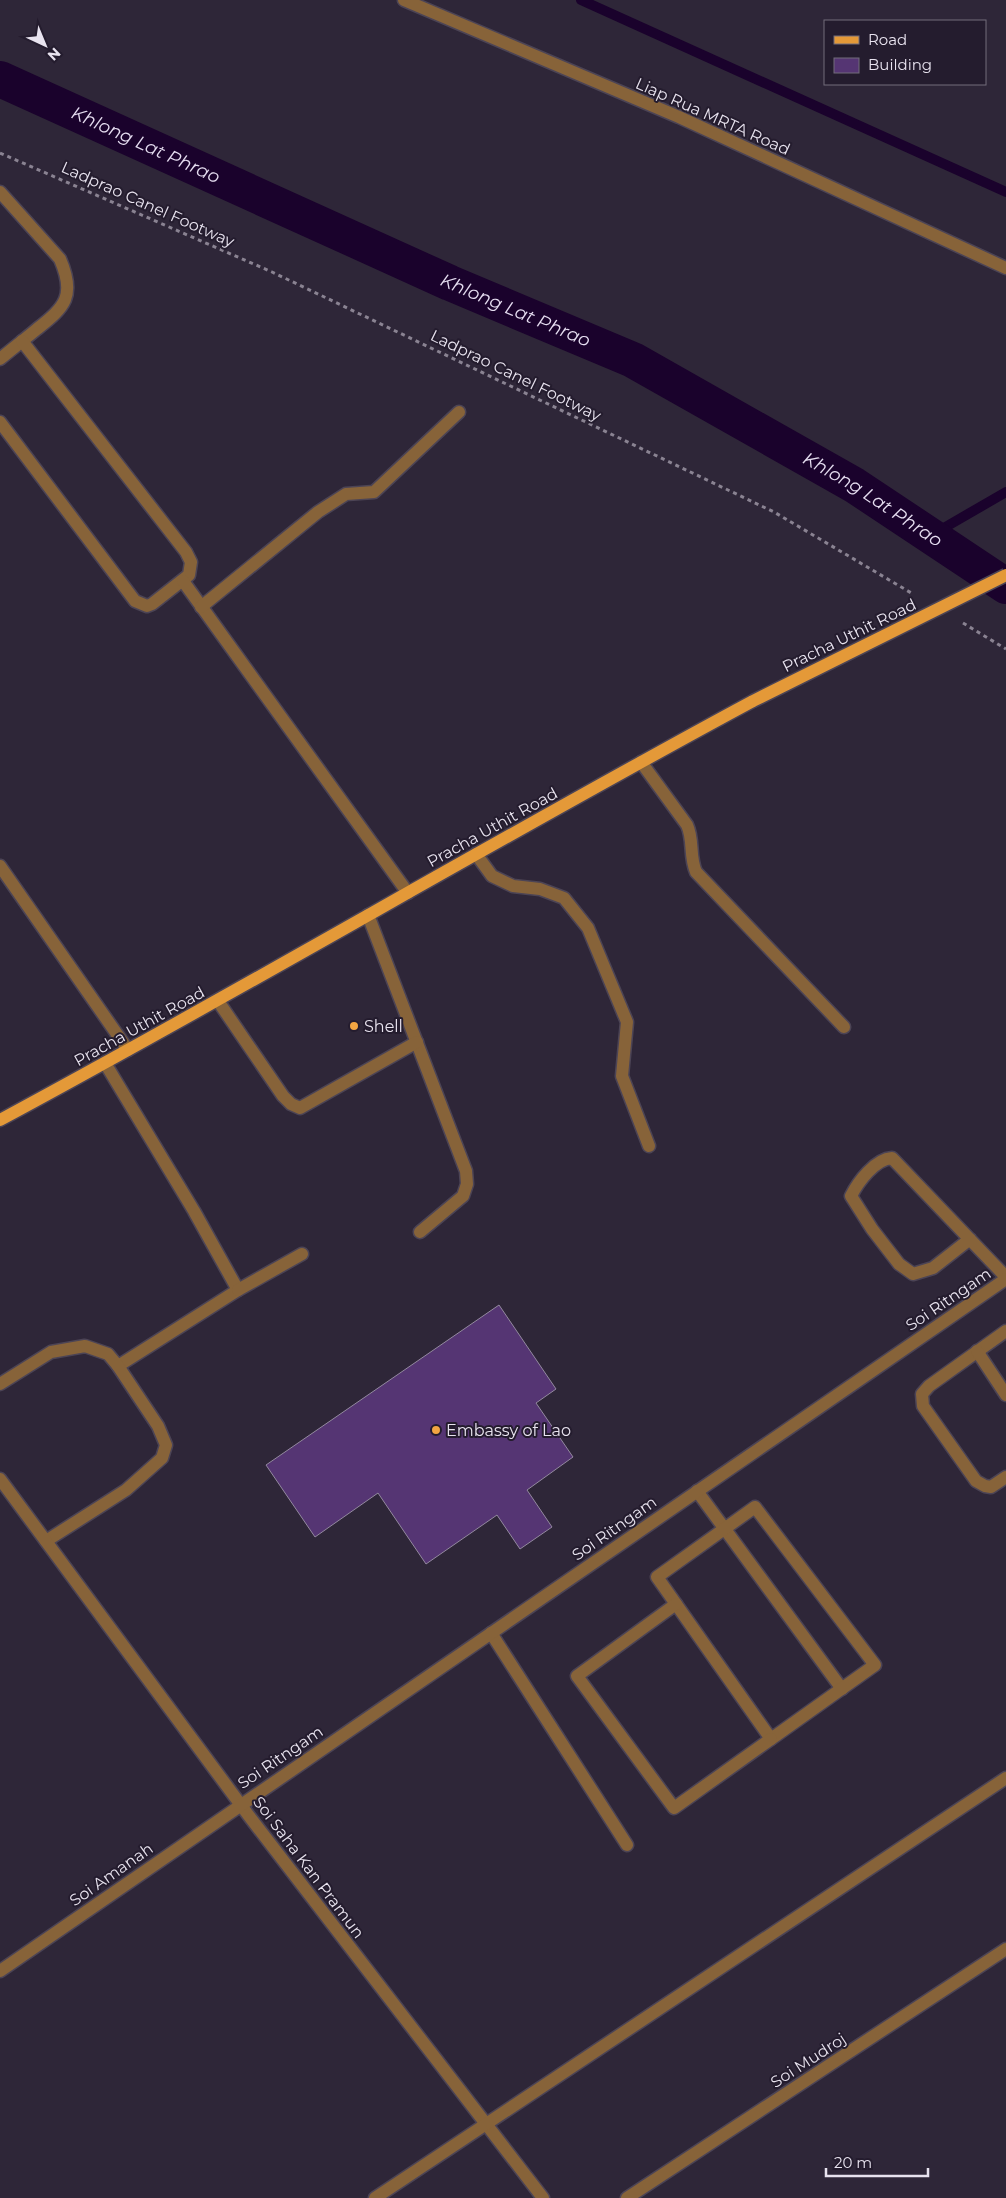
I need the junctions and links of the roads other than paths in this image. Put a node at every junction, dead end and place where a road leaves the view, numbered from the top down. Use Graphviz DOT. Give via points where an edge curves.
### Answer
graph roads {
  1 [pos="404,0"];
  2 [pos="0,192"];
  3 [pos="1006,268"];
  4 [pos="22,341"];
  5 [pos="0,359"];
  6 [pos="459,412"];
  7 [pos="0,422"];
  8 [pos="1006,575"];
  9 [pos="184,581"];
  10 [pos="201,607"];
  11 [pos="641,762"];
  12 [pos="476,854"];
  13 [pos="0,866"];
  14 [pos="408,893"];
  15 [pos="368,915"];
  16 [pos="218,1001"];
  17 [pos="844,1027"];
  18 [pos="417,1042"];
  19 [pos="128,1050"];
  20 [pos="105,1063"];
  21 [pos="0,1120"];
  22 [pos="649,1146"];
  23 [pos="420,1232"];
  24 [pos="970,1239"];
  25 [pos="302,1254"];
  26 [pos="1006,1278"];
  27 [pos="238,1290"];
  28 [pos="1006,1332"];
  29 [pos="977,1350"];
  30 [pos="118,1366"];
  31 [pos="0,1384"];
  32 [pos="1006,1395"];
  33 [pos="1006,1477"];
  34 [pos="0,1479"];
  35 [pos="697,1491"];
  36 [pos="725,1529"];
  37 [pos="46,1541"];
  38 [pos="676,1604"];
  39 [pos="491,1633"];
  40 [pos="842,1690"];
  41 [pos="771,1740"];
  42 [pos="1006,1778"];
  43 [pos="241,1804"];
  44 [pos="626,1845"];
  45 [pos="1006,1949"];
  46 [pos="0,1971"];
  47 [pos="485,2124"];
  48 [pos="375,2198"];
  49 [pos="543,2198"];
  50 [pos="627,2198"];
  1 -- 3 [label="street, Liap Rua MRTA Road" via="679,118"];
  2 -- 4 [label="street" via="60,259 66,272 67,286 60,311"];
  4 -- 5 [label="street"];
  4 -- 9 [label="street" via="186,552 191,568"];
  6 -- 10 [label="street" via="374,492 346,494 318,512"];
  7 -- 9 [label="street" via="135,601 147,606 152,604"];
  8 -- 11 [label="main road, Pracha Uthit Road, bridge" via="753,701"];
  9 -- 10 [label="street"];
  10 -- 14 [label="street"];
  11 -- 12 [label="main road, Pracha Uthit Road"];
  11 -- 17 [label="street" via="687,825 691,834 691,860 696,872"];
  12 -- 14 [label="main road, Pracha Uthit Road"];
  12 -- 22 [label="street" via="492,876 513,886 540,889 564,898 588,928 627,1022 622,1076"];
  13 -- 19 [label="street"];
  14 -- 15 [label="main road, Pracha Uthit Road"];
  15 -- 16 [label="main road, Pracha Uthit Road"];
  15 -- 18 [label="street"];
  16 -- 18 [label="street" via="282,1096 300,1108"];
  16 -- 19 [label="main road, Pracha Uthit Road"];
  18 -- 23 [label="street" via="466,1171 463,1196"];
  19 -- 20 [label="main road, Pracha Uthit Road"];
  20 -- 21 [label="main road, Pracha Uthit Road"];
  20 -- 27 [label="street"];
  24 -- 24 [label="street" via="892,1158 876,1165 850,1196 899,1264 913,1274 933,1268"];
  24 -- 26 [label="street"];
  25 -- 27 [label="street"];
  26 -- 35 [label="street, Soi Ritngam"];
  27 -- 30 [label="street"];
  28 -- 29 [label="street"];
  29 -- 32 [label="street"];
  29 -- 33 [label="street" via="929,1386 922,1394 923,1406 976,1481 991,1487"];
  30 -- 31 [label="street" via="108,1354 85,1346 51,1352"];
  30 -- 37 [label="street" via="158,1426 166,1445 162,1458 126,1490"];
  34 -- 37 [label="street, Soi Saha Kan Pramun"];
  35 -- 36 [label="street"];
  35 -- 39 [label="street, Soi Ritngam"];
  36 -- 38 [label="street" via="657,1577"];
  36 -- 40 [label="street"];
  36 -- 40 [label="street" via="755,1507 875,1665"];
  37 -- 43 [label="street, Soi Saha Kan Pramun"];
  38 -- 41 [label="street"];
  38 -- 41 [label="street" via="577,1676 674,1808"];
  39 -- 43 [label="street, Soi Ritngam"];
  39 -- 44 [label="street"];
  40 -- 41 [label="street"];
  42 -- 47 [label="street"];
  43 -- 46 [label="street, Soi Amanah"];
  43 -- 47 [label="street, Soi Saha Kan Pramun"];
  45 -- 50 [label="street, Soi Mudroj"];
  47 -- 48 [label="street"];
  47 -- 49 [label="street, Soi Saha Kan Pramun"];
}
